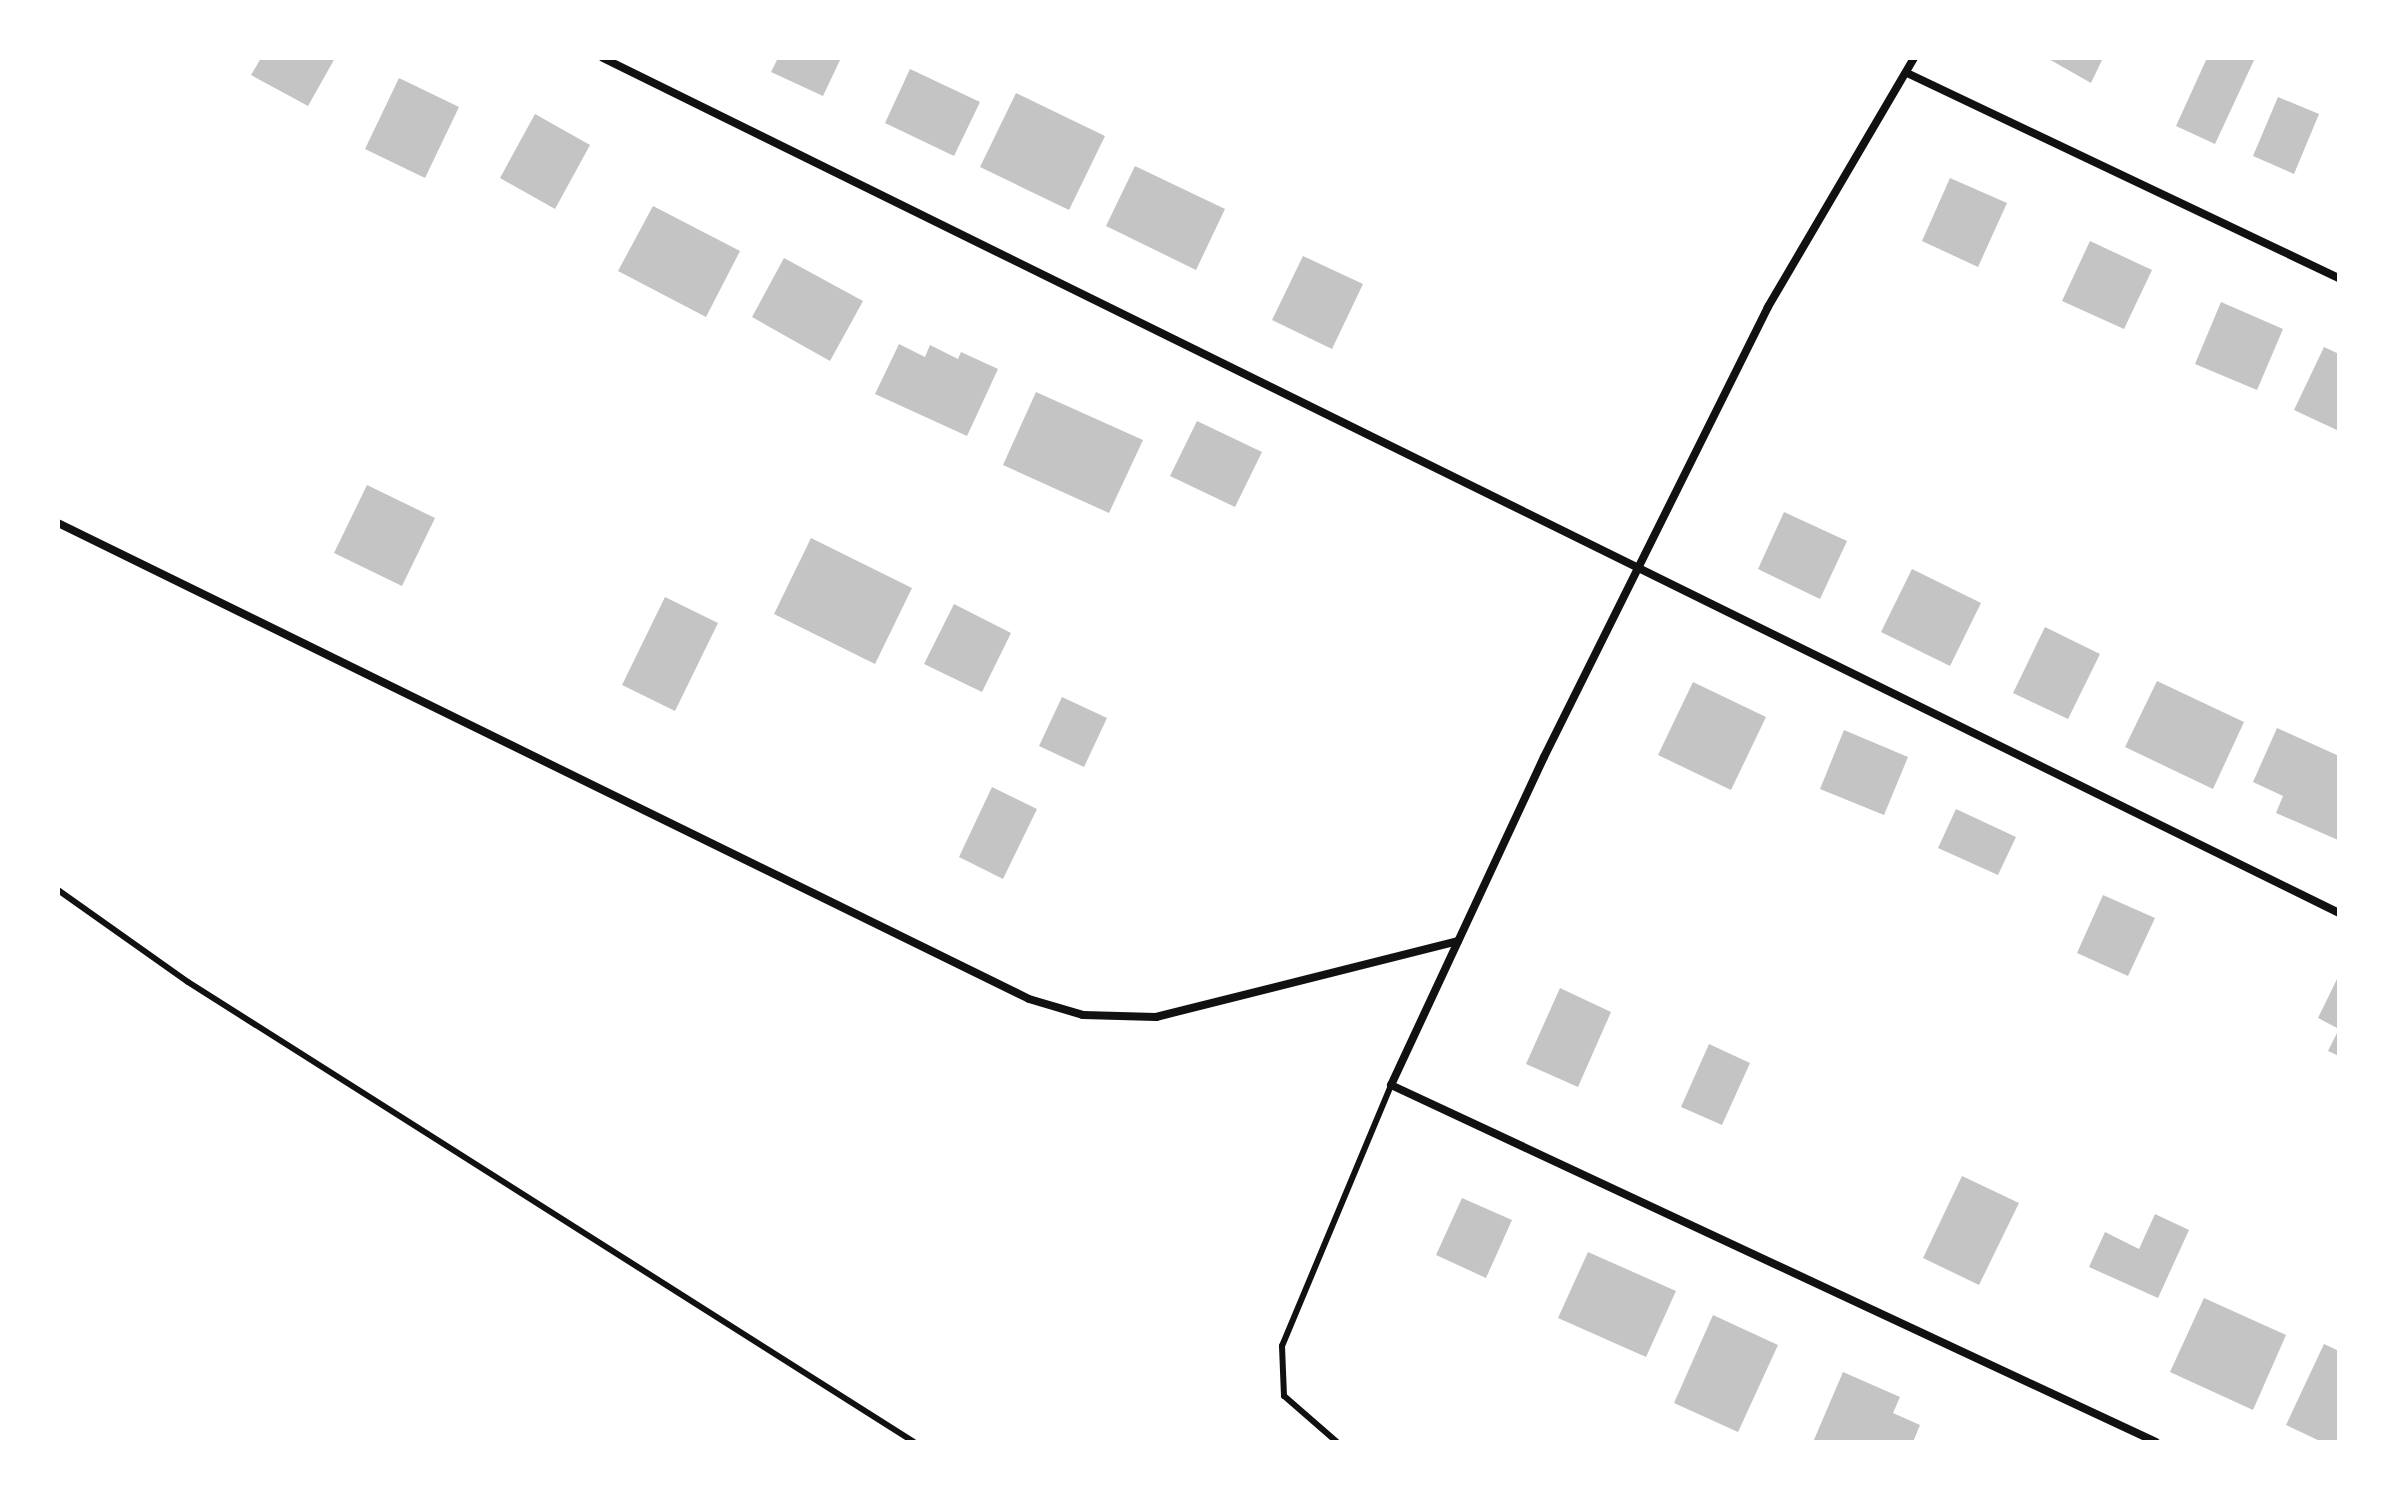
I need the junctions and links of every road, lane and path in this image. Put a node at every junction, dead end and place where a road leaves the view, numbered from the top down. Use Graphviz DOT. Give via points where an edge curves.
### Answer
graph roads {
  1 [pos="603,58"];
  2 [pos="1914,58"];
  3 [pos="1907,73"];
  4 [pos="2339,278"];
  5 [pos="58,523"];
  6 [pos="1639,572"];
  7 [pos="58,890"];
  8 [pos="2339,913"];
  9 [pos="1458,941"];
  10 [pos="1391,1085"];
  11 [pos="914,1442"];
  12 [pos="1337,1442"];
  13 [pos="2156,1442"];
  1 -- 6 [label="street"];
  2 -- 3 [label="street"];
  3 -- 4 [label="street"];
  3 -- 6 [label="street" via="1768,307"];
  5 -- 9 [label="street" via="1029,999 1083,1015 1156,1017"];
  6 -- 8 [label="street"];
  6 -- 9 [label="street"];
  7 -- 11 [label="lane" via="188,982"];
  9 -- 10 [label="street"];
  10 -- 12 [label="lane" via="1282,1346 1284,1396"];
  10 -- 13 [label="street"];
}
